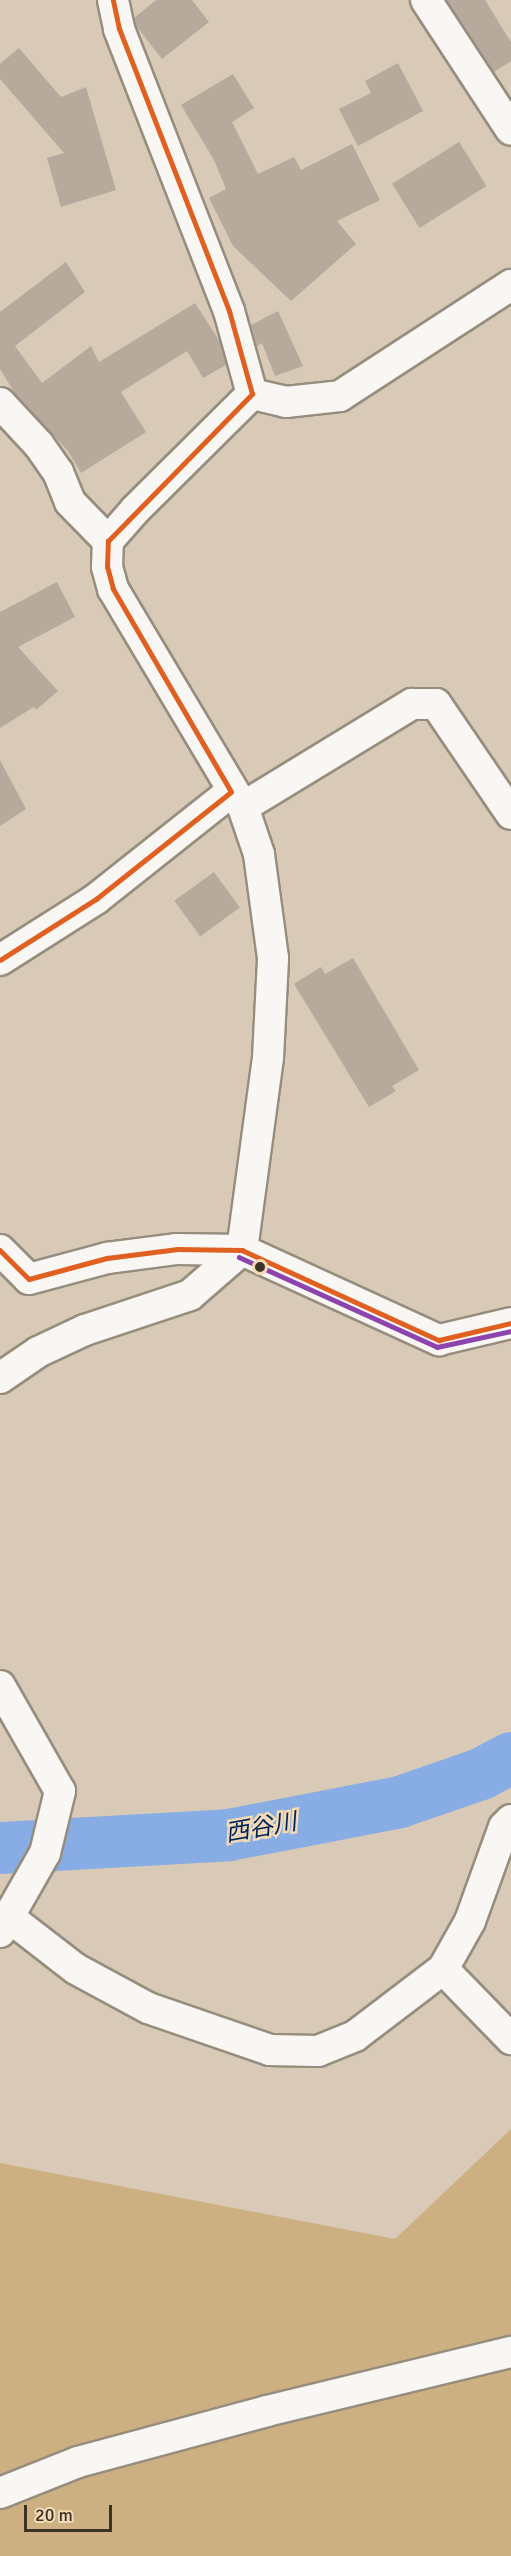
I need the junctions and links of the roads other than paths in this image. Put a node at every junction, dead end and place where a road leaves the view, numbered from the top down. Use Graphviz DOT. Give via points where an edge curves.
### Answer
graph roads {
  1 [pos="113,0"];
  2 [pos="426,0"];
  3 [pos="511,130"];
  4 [pos="511,285"];
  5 [pos="252,394"];
  6 [pos="0,403"];
  7 [pos="108,541"];
  8 [pos="237,800"];
  9 [pos="511,814"];
  10 [pos="0,960"];
  11 [pos="0,1250"];
  12 [pos="242,1250"];
  13 [pos="511,1323"];
  14 [pos="0,1378"];
  15 [pos="0,1686"];
  16 [pos="511,1820"];
  17 [pos="5,1925"];
  18 [pos="443,1969"];
  19 [pos="511,2039"];
  20 [pos="511,2352"];
  21 [pos="0,2493"];
  1 -- 5 [label="street" via="119,29 229,310"];
  2 -- 3 [label="street"];
  4 -- 5 [label="street" via="340,396 286,402"];
  5 -- 7 [label="street"];
  6 -- 7 [label="street" via="39,445 58,472 70,502"];
  7 -- 8 [label="street" via="107,567 113,589"];
  8 -- 9 [label="street" via="412,704 436,704"];
  8 -- 10 [label="street" via="96,899"];
  8 -- 12 [label="street" via="259,854 273,958 268,1058"];
  11 -- 12 [label="street" via="29,1279 106,1258 177,1249"];
  12 -- 13 [label="street" via="439,1340"];
  12 -- 14 [label="street" via="190,1295 85,1330 38,1352"];
  15 -- 17 [label="street" via="60,1791 45,1853"];
  16 -- 18 [label="street" via="504,1827 470,1921"];
  17 -- 18 [label="street" via="148,2008 270,2049 318,2051 356,2036"];
  18 -- 19 [label="street"];
  20 -- 21 [label="street" via="78,2462"];
}
